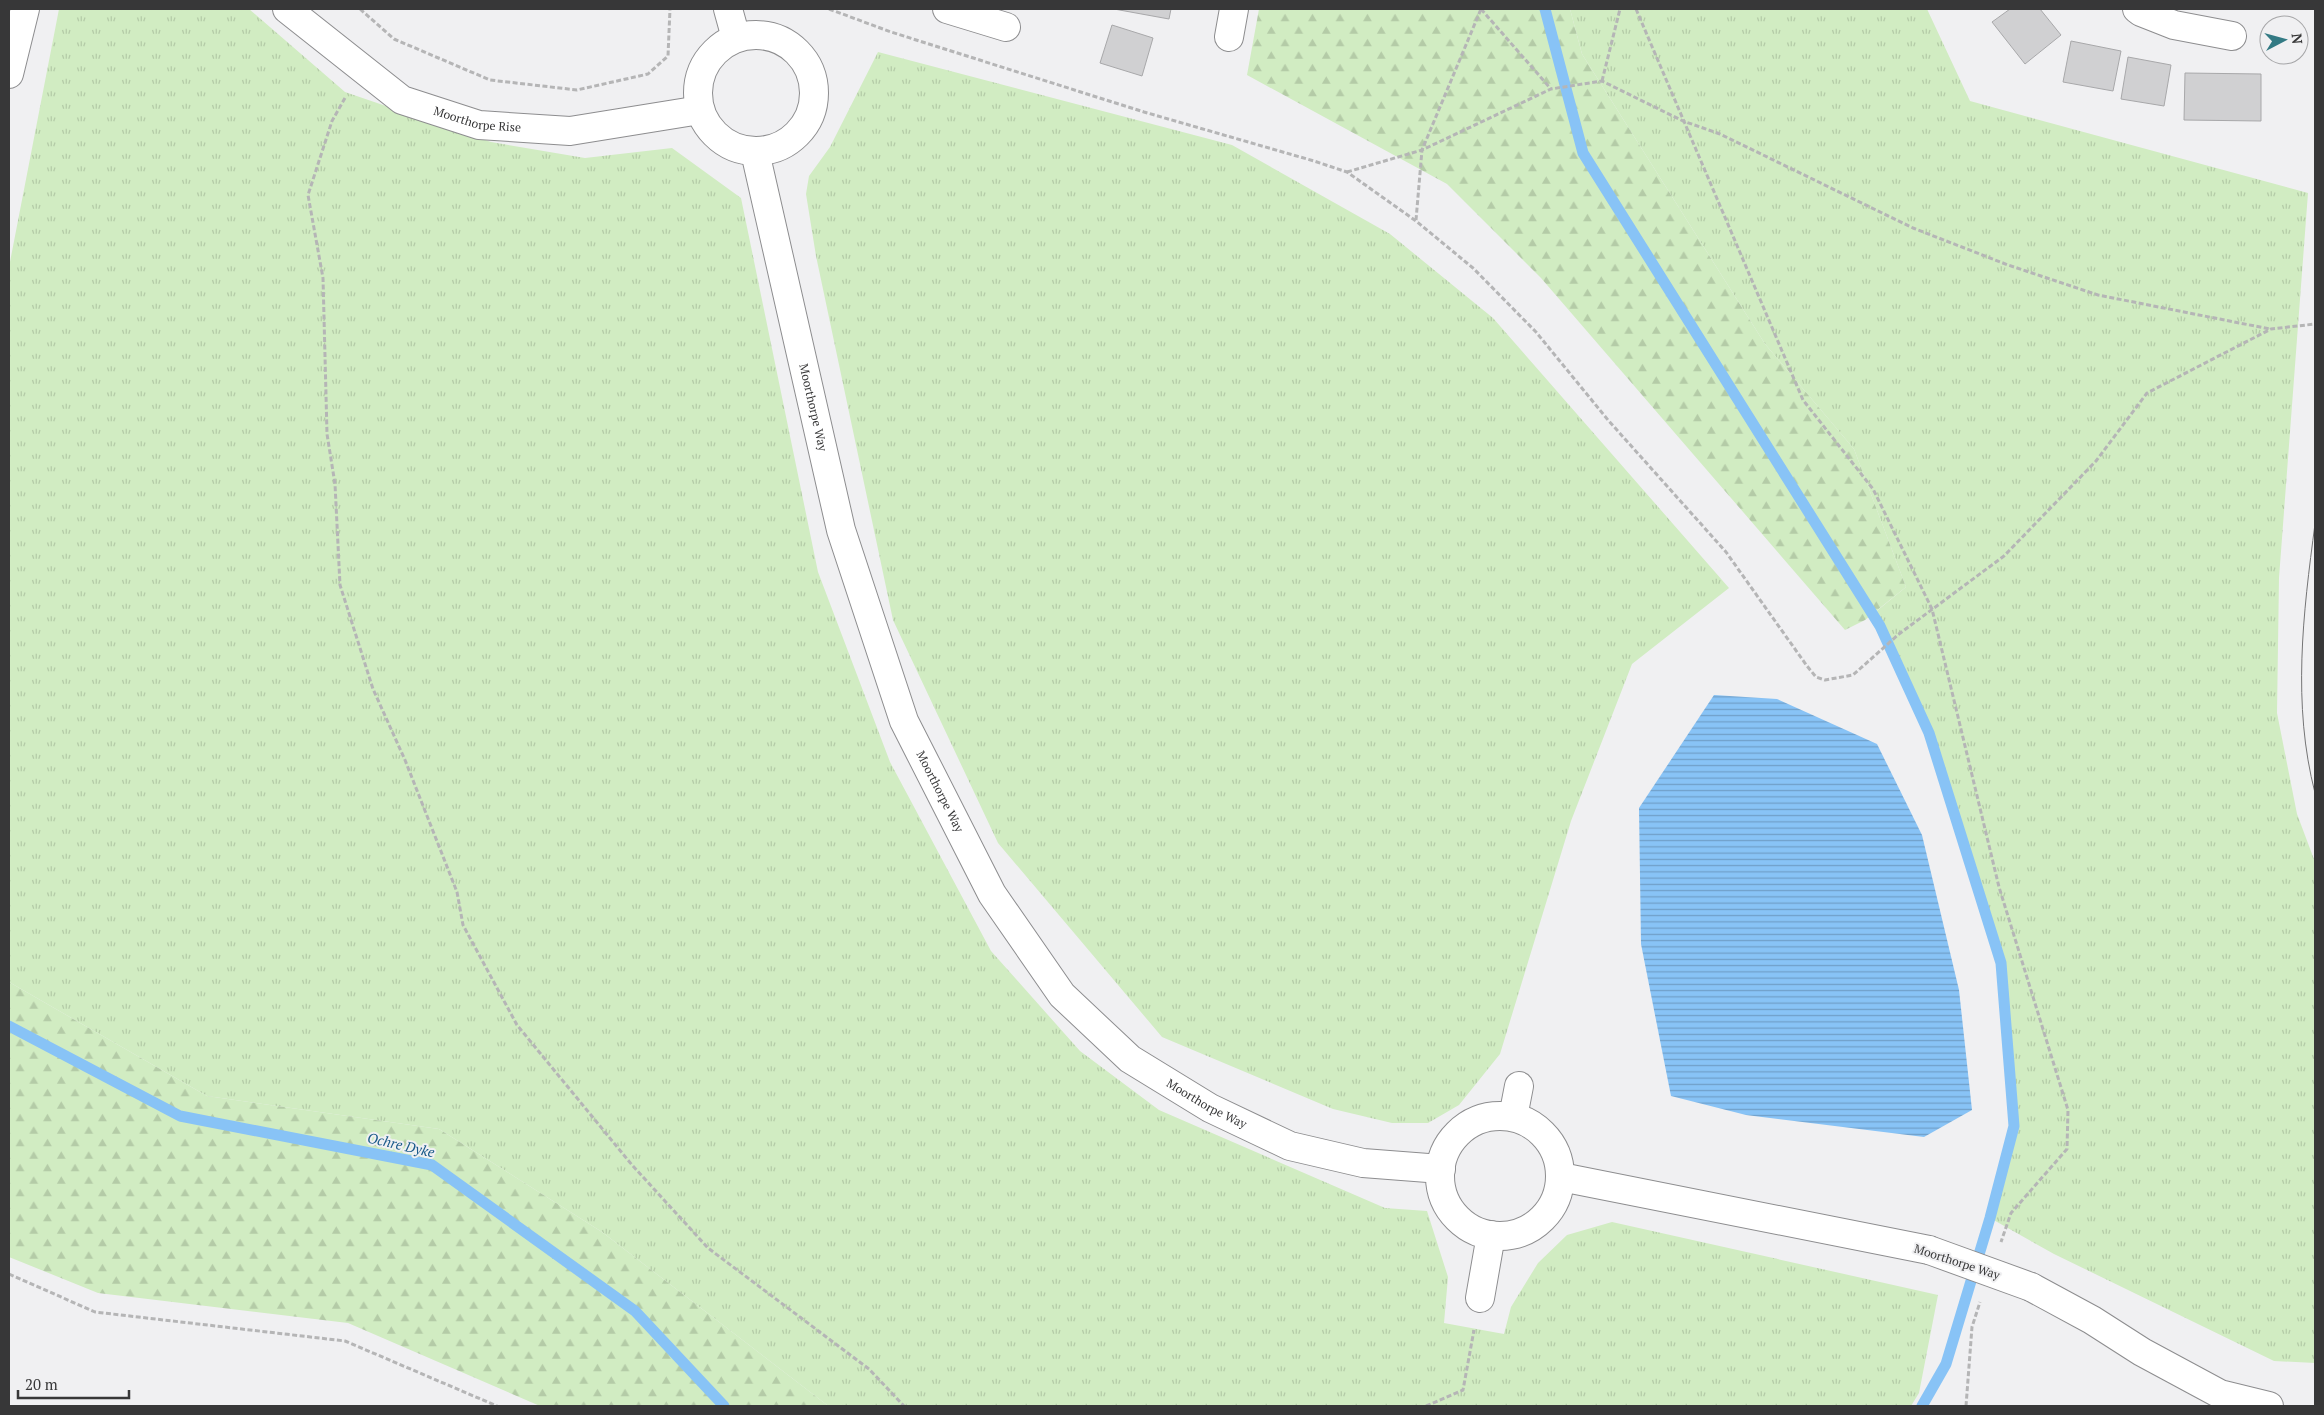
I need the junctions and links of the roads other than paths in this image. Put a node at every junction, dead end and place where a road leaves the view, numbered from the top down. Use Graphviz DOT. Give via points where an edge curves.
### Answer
graph roads {
  1 [pos="25,9"];
  2 [pos="287,9"];
  3 [pos="728,9"];
  4 [pos="947,9"];
  5 [pos="1234,9"];
  6 [pos="2137,9"];
  7 [pos="1006,27"];
  8 [pos="2232,36"];
  9 [pos="1229,37"];
  10 [pos="736,38"];
  11 [pos="9,74"];
  12 [pos="700,110"];
  13 [pos="755,152"];
  14 [pos="1519,1086"];
  15 [pos="1513,1117"];
  16 [pos="1441,1169"];
  17 [pos="1560,1177"];
  18 [pos="1491,1235"];
  19 [pos="1480,1298"];
  20 [pos="2269,1406"];
  1 -- 11 [label="street"];
  2 -- 12 [label="street, Moorthorpe Rise" via="402,100 479,125 570,131"];
  3 -- 10 [label="street"];
  4 -- 7 [label="street"];
  5 -- 9 [label="street"];
  6 -- 8 [label="street" via="2174,25"];
  10 -- 12 [label="street" via="718,48 702,70 697,90"];
  10 -- 13 [label="street" via="756,34 778,39 804,60 814,86 812,107 796,136 778,147"];
  12 -- 13 [label="street" via="704,122 717,138 735,148"];
  13 -- 16 [label="street, Moorthorpe Way" via="841,530 904,721 992,894 1062,995 1130,1059 1210,1108 1290,1146 1363,1163"];
  14 -- 15 [label="street"];
  15 -- 16 [label="street" via="1492,1116 1473,1122 1459,1132 1447,1149"];
  15 -- 17 [label="street" via="1532,1124 1547,1138 1557,1156"];
  16 -- 18 [label="street" via="1442,1188 1449,1207 1472,1229"];
  17 -- 18 [label="street" via="1556,1200 1544,1218 1527,1230 1512,1235"];
  17 -- 20 [label="street, Moorthorpe Way, bridge" via="1928,1250 2031,1287 2220,1394"];
  18 -- 19 [label="street"];
}
